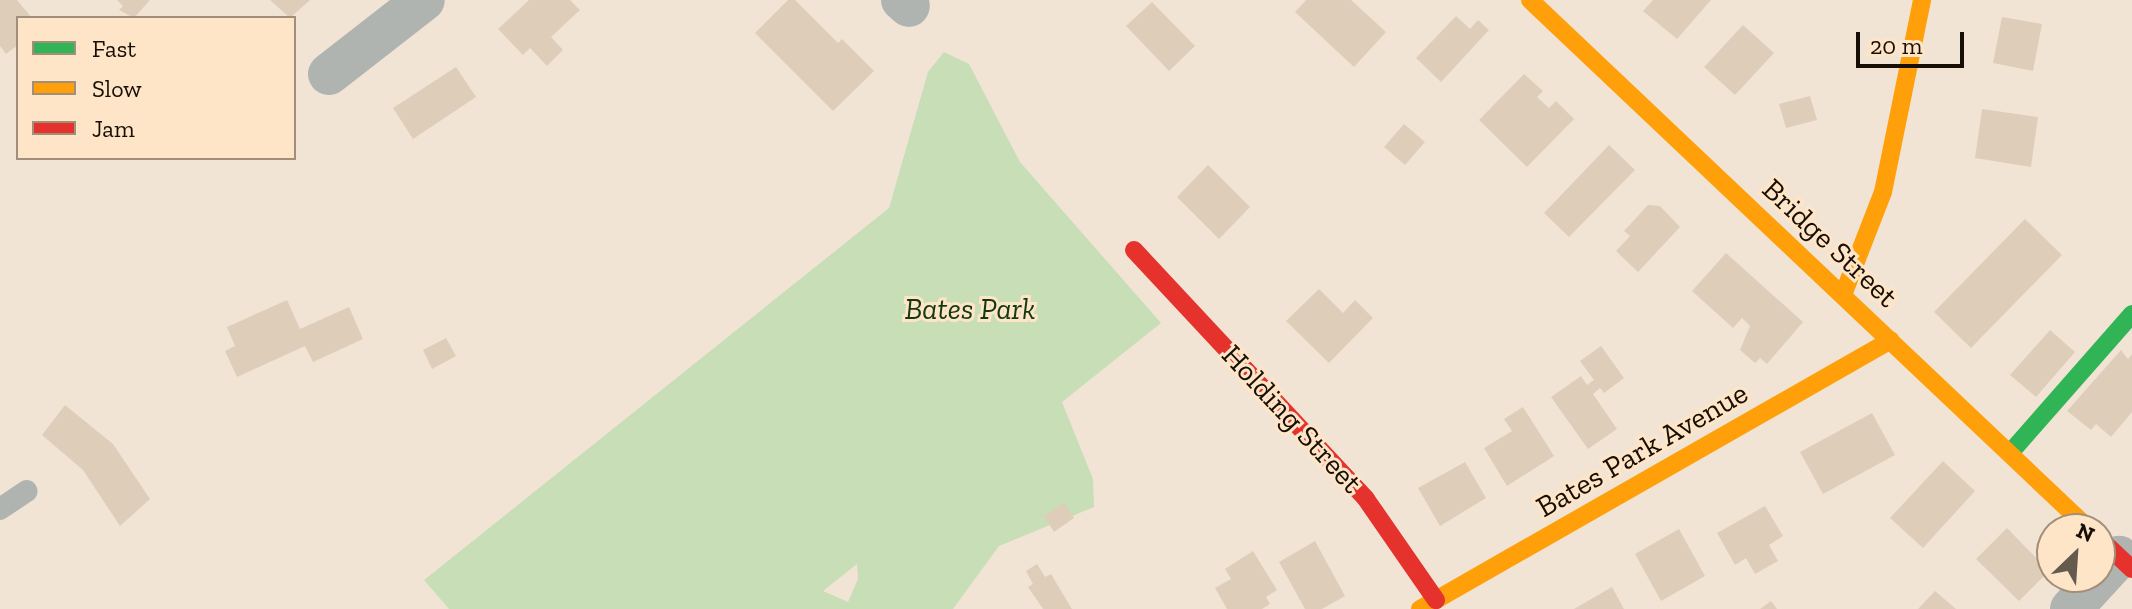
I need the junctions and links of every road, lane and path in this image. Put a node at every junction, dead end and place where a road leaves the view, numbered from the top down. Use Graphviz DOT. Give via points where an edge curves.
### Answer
graph roads {
  1 [pos="424,0"];
  2 [pos="1530,0"];
  3 [pos="1922,0"];
  4 [pos="329,74"];
  5 [pos="1134,250"];
  6 [pos="1843,295"];
  7 [pos="2132,314"];
  8 [pos="1891,340"];
  9 [pos="2010,453"];
  10 [pos="27,491"];
  11 [pos="0,509"];
  12 [pos="2072,513"];
  13 [pos="2117,555"];
  14 [pos="1428,604"];
  15 [pos="2071,609"];
  1 -- 4 [label="street"];
  2 -- 6 [label="street, Bridge Street"];
  3 -- 6 [label="street" via="1883,192"];
  5 -- 14 [label="street, Holding Street" via="1366,499"];
  6 -- 8 [label="street, Bridge Street"];
  7 -- 9 [label="street"];
  8 -- 9 [label="street, Bridge Street"];
  8 -- 14 [label="street, Bates Park Avenue"];
  9 -- 12 [label="street, Bridge Street"];
  10 -- 11 [label="lane"];
  13 -- 15 [label="street"];
}
